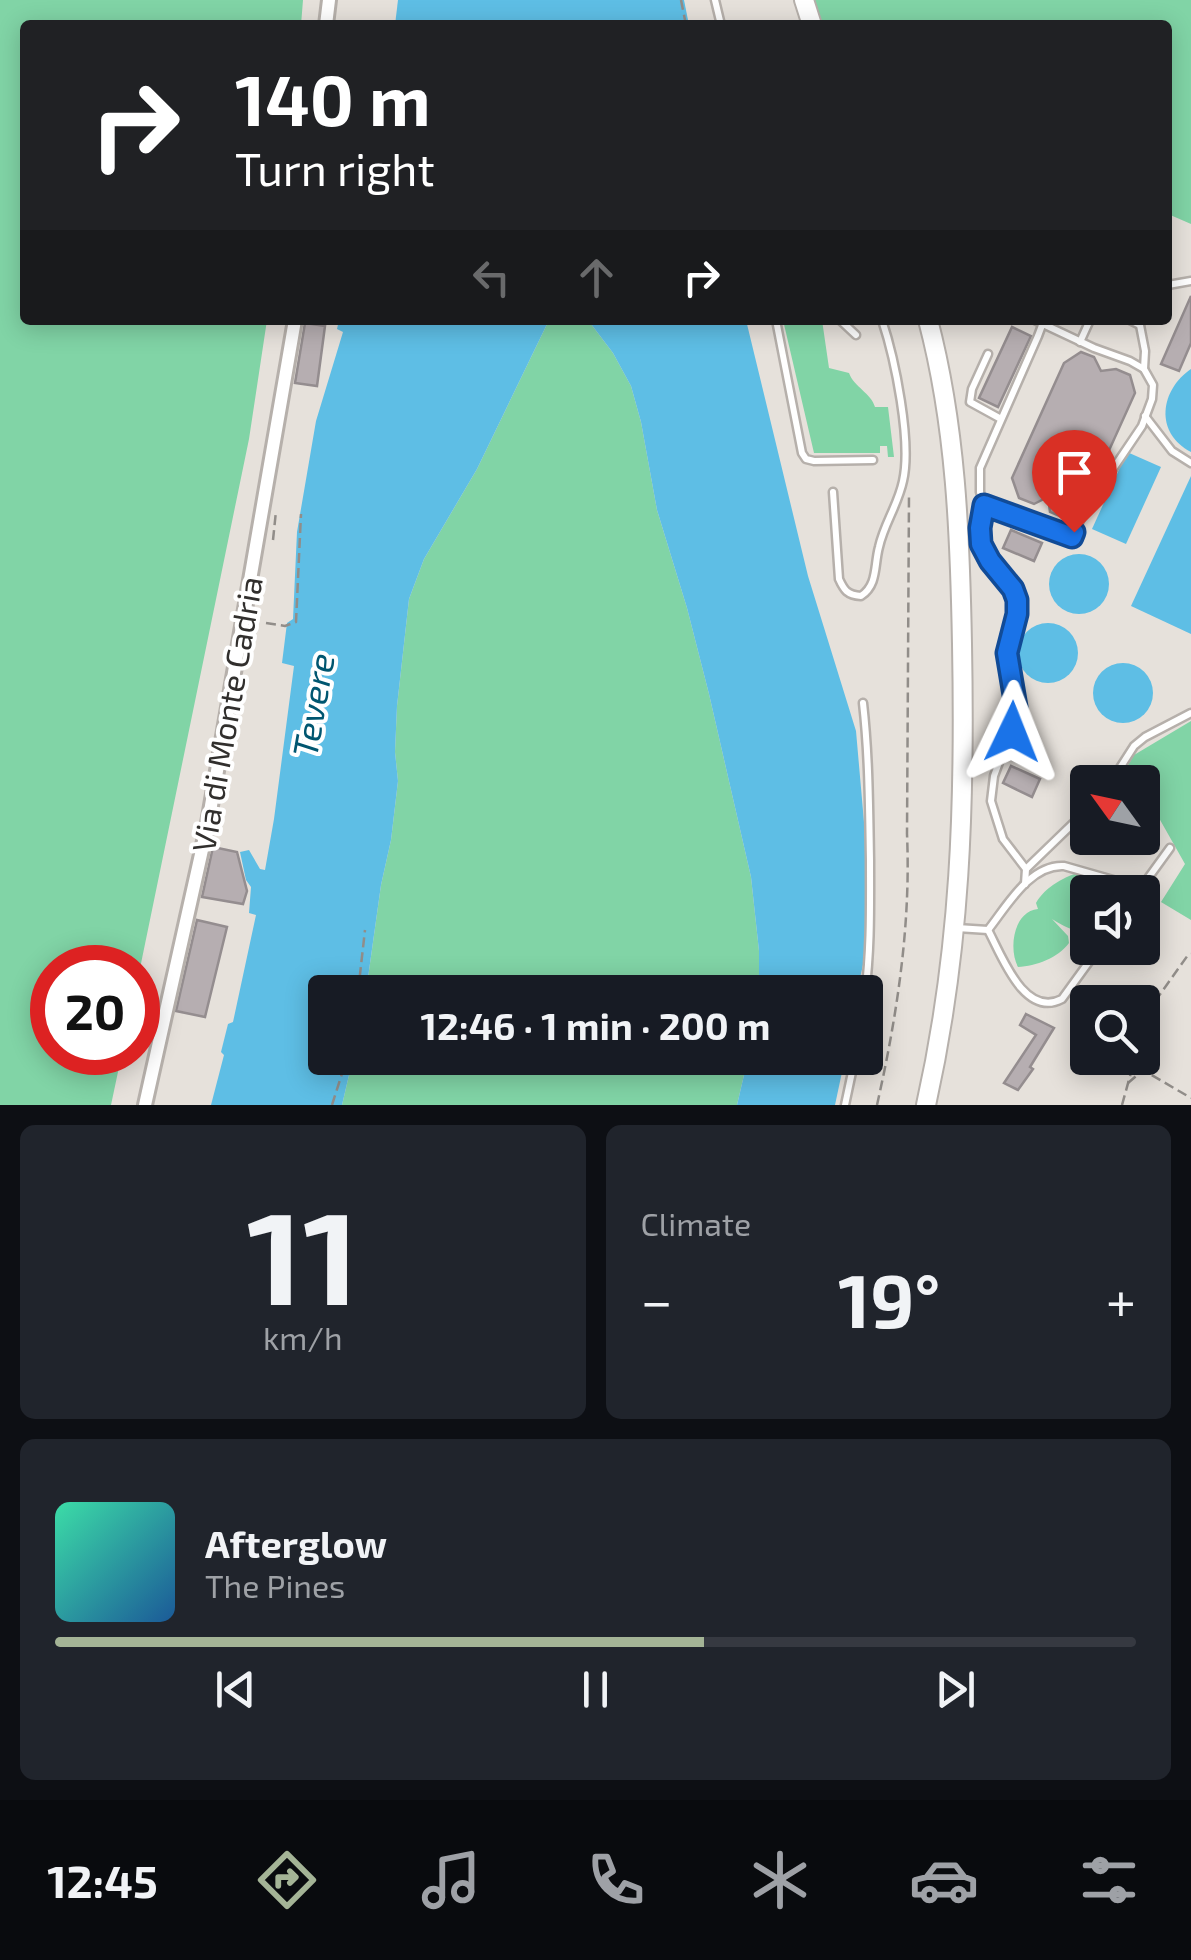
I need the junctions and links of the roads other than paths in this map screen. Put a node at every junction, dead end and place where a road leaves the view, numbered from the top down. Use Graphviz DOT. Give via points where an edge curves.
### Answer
graph roads {
  1 [pos="293,325"];
  2 [pos="777,325"];
  3 [pos="845,325"];
  4 [pos="883,325"];
  5 [pos="929,325"];
  6 [pos="1043,325"];
  7 [pos="1049,325"];
  8 [pos="1088,325"];
  9 [pos="1140,325"];
  10 [pos="856,335"];
  11 [pos="1080,342"];
  12 [pos="988,354"];
  13 [pos="1144,370"];
  14 [pos="1146,416"];
  15 [pos="1001,418"];
  16 [pos="873,460"];
  17 [pos="1191,462"];
  18 [pos="833,492"];
  19 [pos="984,505"];
  20 [pos="863,703"];
  21 [pos="1191,713"];
  22 [pos="1122,765"];
  23 [pos="1070,826"];
  24 [pos="1170,848"];
  25 [pos="1026,869"];
  26 [pos="1092,875"];
  27 [pos="1151,875"];
  28 [pos="1025,884"];
  29 [pos="956,928"];
  30 [pos="988,930"];
  31 [pos="1087,965"];
  32 [pos="867,975"];
  33 [pos="851,1075"];
  34 [pos="145,1105"];
  35 [pos="845,1105"];
  36 [pos="926,1105"];
  1 -- 34 [label="street, Via di Monte Cadria" via="208,823"];
  2 -- 16 [label="lane" via="802,453 814,462"];
  3 -- 10 [label="lane"];
  4 -- 18 [label="lane" via="896,370 906,469 872,585 861,596 851,596 839,578"];
  5 -- 29 [label="street" via="950,431 960,569 963,795"];
  6 -- 15 [label="lane"];
  7 -- 11 [label="lane"];
  8 -- 11 [label="lane"];
  9 -- 13 [label="lane"];
  11 -- 13 [label="lane"];
  12 -- 15 [label="lane" via="970,402"];
  13 -- 14 [label="lane" via="1152,384"];
  14 -- 17 [label="lane" via="1172,451"];
  14 -- 19 [label="lane" via="1072,537"];
  15 -- 19 [label="lane" via="980,468"];
  19 -- 25 [label="lane" via="981,544 1013,589 1017,606 1007,653 1016,719 991,802 1003,839"];
  20 -- 32 [label="lane" via="870,804"];
  21 -- 22 [label="lane" via="1145,737"];
  23 -- 25 [label="lane"];
  24 -- 27 [label="lane"];
  25 -- 28 [label="lane"];
  26 -- 28 [label="lane" via="1060,865"];
  28 -- 30 [label="lane"];
  29 -- 30 [label="lane"];
  29 -- 36 [label="street"];
  30 -- 31 [label="lane" via="1020,989 1032,997 1056,1003"];
  33 -- 35 [label="lane"];
}
